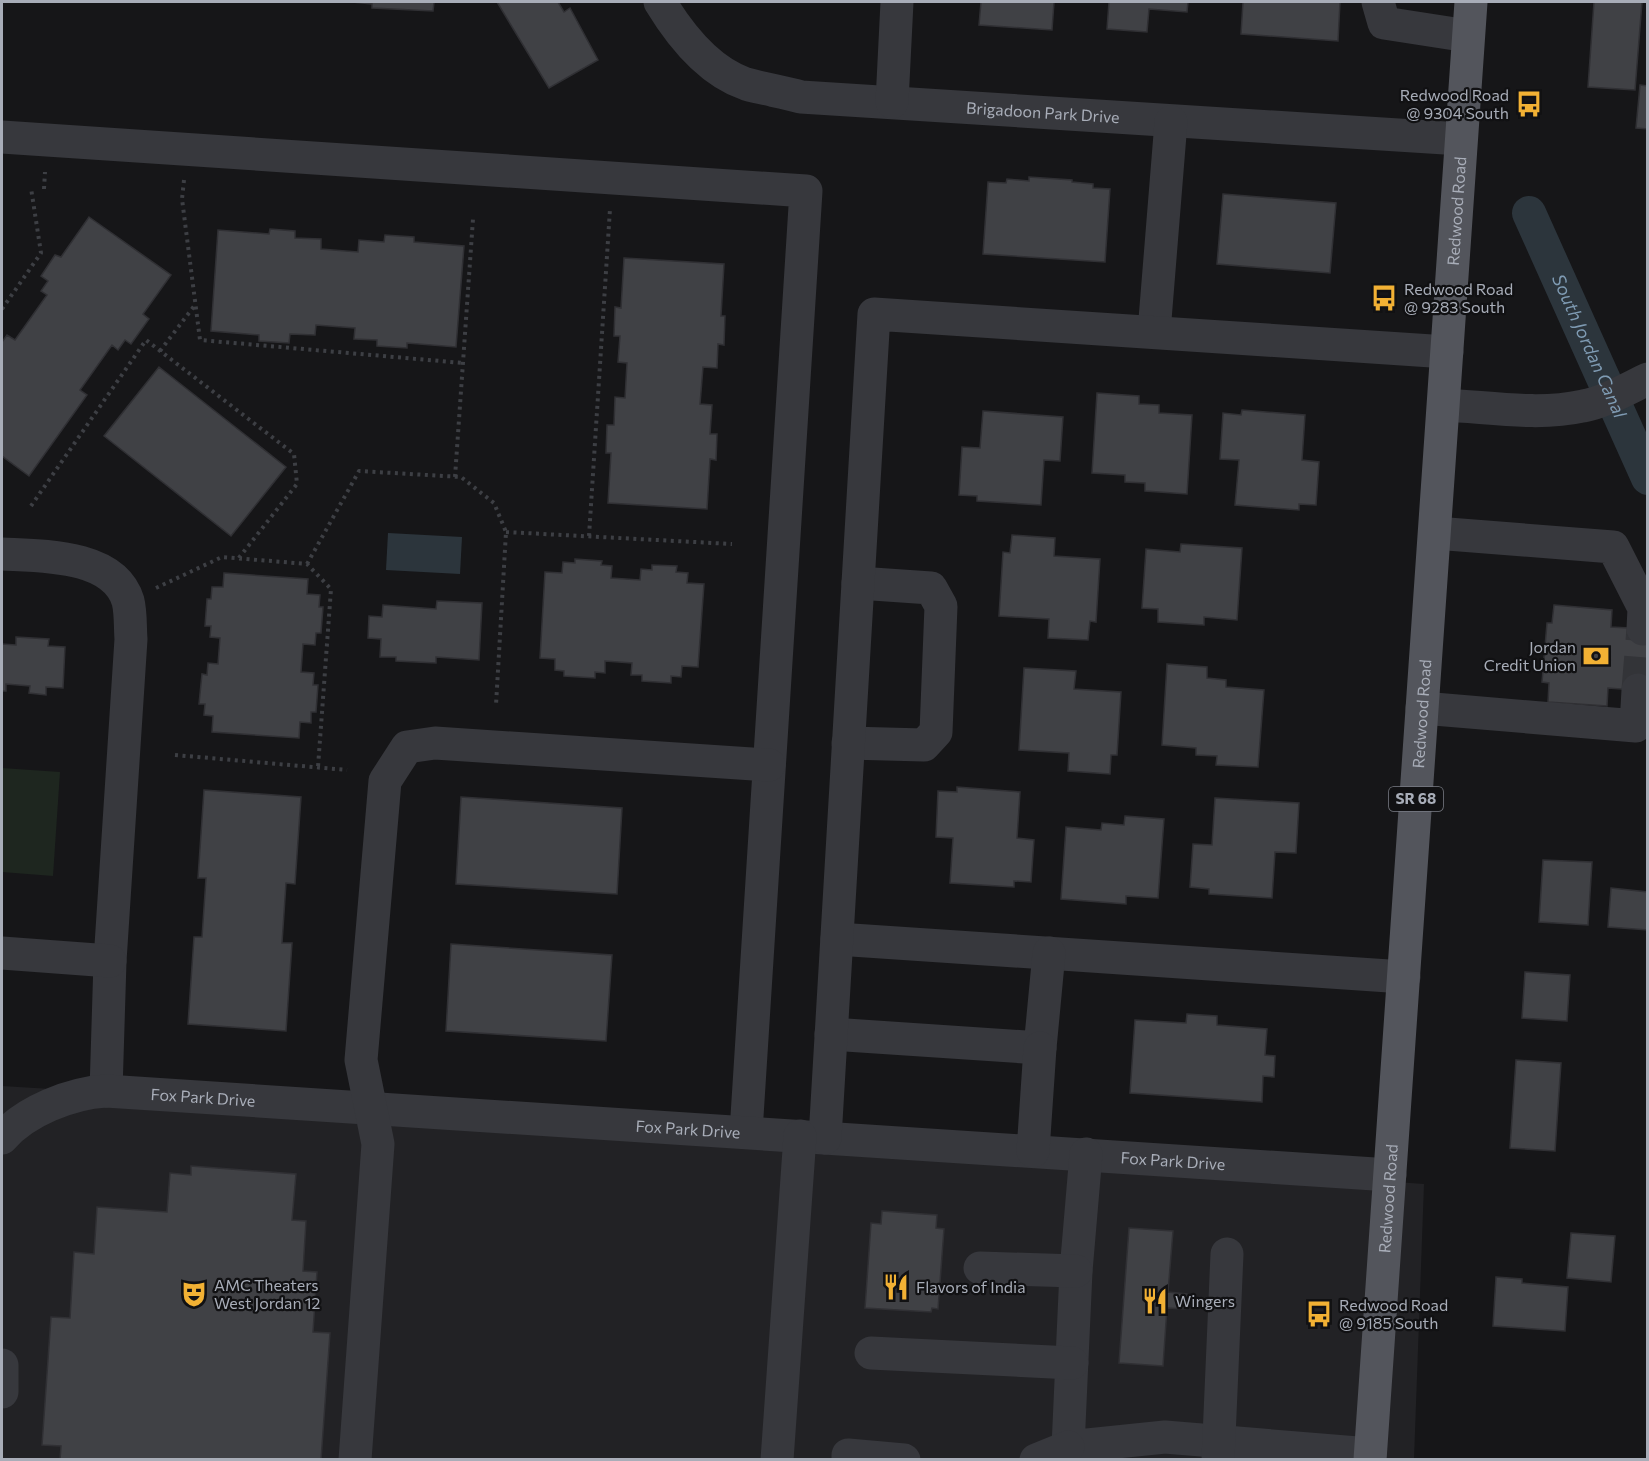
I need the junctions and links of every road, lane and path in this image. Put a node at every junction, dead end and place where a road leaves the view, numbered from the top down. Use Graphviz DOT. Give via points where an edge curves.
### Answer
graph roads {
  1 [pos="660,2"];
  2 [pos="897,2"];
  3 [pos="1378,2"];
  4 [pos="1471,2"];
  5 [pos="1468,36"];
  6 [pos="892,102"];
  7 [pos="1172,122"];
  8 [pos="2,137"];
  9 [pos="1461,139"];
  10 [pos="31,188"];
  11 [pos="182,199"];
  12 [pos="473,219"];
  13 [pos="609,228"];
  14 [pos="195,304"];
  15 [pos="2,309"];
  16 [pos="1154,332"];
  17 [pos="160,351"];
  18 [pos="1447,352"];
  19 [pos="463,363"];
  20 [pos="1636,385"];
  21 [pos="1444,405"];
  22 [pos="455,477"];
  23 [pos="31,506"];
  24 [pos="506,532"];
  25 [pos="1435,533"];
  26 [pos="589,536"];
  27 [pos="732,544"];
  28 [pos="2,554"];
  29 [pos="238,559"];
  30 [pos="307,564"];
  31 [pos="182,577"];
  32 [pos="858,583"];
  33 [pos="1643,629"];
  34 [pos="1638,690"];
  35 [pos="496,705"];
  36 [pos="1422,708"];
  37 [pos="1642,726"];
  38 [pos="848,743"];
  39 [pos="175,755"];
  40 [pos="769,765"];
  41 [pos="318,767"];
  42 [pos="347,770"];
  43 [pos="837,939"];
  44 [pos="2,952"];
  45 [pos="1049,953"];
  46 [pos="110,961"];
  47 [pos="1404,977"];
  48 [pos="831,1034"];
  49 [pos="1040,1048"];
  50 [pos="106,1091"];
  51 [pos="371,1109"];
  52 [pos="746,1132"];
  53 [pos="813,1137"];
  54 [pos="2,1138"];
  55 [pos="1033,1151"];
  56 [pos="1086,1154"];
  57 [pos="1390,1175"];
  58 [pos="1227,1254"];
  59 [pos="980,1268"];
  60 [pos="1076,1271"];
  61 [pos="871,1353"];
  62 [pos="1072,1363"];
  63 [pos="2,1365"];
  64 [pos="2,1392"];
  65 [pos="1068,1447"];
  66 [pos="1218,1451"];
  67 [pos="1370,1457"];
  68 [pos="355,1460"];
  69 [pos="777,1460"];
  70 [pos="848,1460"];
  71 [pos="904,1460"];
  72 [pos="1036,1460"];
  1 -- 6 [label="street, Brigadoon Park Drive" via="706,60 744,83 801,97"];
  2 -- 6 [label="street"];
  3 -- 5 [label="street" via="1384,23"];
  4 -- 5 [label="main road, Redwood Road / SR 68"];
  5 -- 9 [label="main road, Redwood Road / SR 68"];
  6 -- 7 [label="street, Brigadoon Park Drive"];
  7 -- 9 [label="street, Brigadoon Park Drive"];
  7 -- 16 [label="street"];
  8 -- 40 [label="street" via="806,191"];
  9 -- 18 [label="main road, Redwood Road / SR 68"];
  10 -- 15 [label="path" via="41,253"];
  11 -- 14 [label="path"];
  12 -- 19 [label="path"];
  13 -- 26 [label="path"];
  14 -- 17 [label="path"];
  14 -- 19 [label="path" via="200,340"];
  16 -- 18 [label="street"];
  16 -- 32 [label="street" via="874,314"];
  17 -- 23 [label="path" via="146,340"];
  17 -- 29 [label="path" via="294,454 297,484"];
  18 -- 21 [label="main road, Redwood Road / SR 68"];
  19 -- 22 [label="path"];
  20 -- 21 [label="street" via="1586,406 1530,409"];
  21 -- 25 [label="main road, Redwood Road / SR 68"];
  22 -- 24 [label="path" via="471,483 494,503"];
  22 -- 30 [label="path" via="359,471"];
  24 -- 26 [label="path"];
  24 -- 35 [label="path"];
  25 -- 33 [label="street" via="1613,547 1644,608"];
  25 -- 36 [label="main road, Redwood Road / SR 68"];
  26 -- 27 [label="path"];
  28 -- 46 [label="street" via="64,558 108,572 128,600 131,639"];
  29 -- 30 [label="path"];
  29 -- 31 [label="path" via="222,557"];
  30 -- 41 [label="path" via="331,589"];
  32 -- 38 [label="street"];
  32 -- 38 [label="street" via="931,588 941,606 936,732 924,745"];
  34 -- 37 [label="street"];
  36 -- 37 [label="street"];
  36 -- 47 [label="main road, Redwood Road / SR 68"];
  38 -- 43 [label="street"];
  39 -- 41 [label="path"];
  40 -- 51 [label="street" via="435,743 407,747 386,781 361,1060"];
  40 -- 52 [label="street"];
  41 -- 42 [label="path"];
  43 -- 45 [label="street"];
  43 -- 48 [label="street"];
  44 -- 46 [label="street"];
  45 -- 47 [label="street"];
  45 -- 49 [label="street"];
  46 -- 50 [label="street"];
  47 -- 57 [label="main road, Redwood Road / SR 68"];
  48 -- 49 [label="street"];
  48 -- 53 [label="street"];
  49 -- 55 [label="street"];
  50 -- 51 [label="street, Fox Park Drive"];
  50 -- 54 [label="street, Fox Park Drive" via="83,1092 60,1100 10,1128"];
  51 -- 52 [label="street, Fox Park Drive"];
  51 -- 68 [label="street" via="378,1144"];
  52 -- 53 [label="street, Fox Park Drive"];
  53 -- 55 [label="street, Fox Park Drive"];
  53 -- 69 [label="street"];
  55 -- 56 [label="street, Fox Park Drive"];
  56 -- 57 [label="street, Fox Park Drive"];
  56 -- 60 [label="street"];
  57 -- 67 [label="main road, Redwood Road / SR 68"];
  58 -- 66 [label="street"];
  59 -- 60 [label="street"];
  60 -- 62 [label="street"];
  61 -- 62 [label="street"];
  62 -- 65 [label="street"];
  63 -- 64 [label="street"];
  65 -- 66 [label="street" via="1164,1437"];
  65 -- 72 [label="street"];
  66 -- 67 [label="street"];
  70 -- 71 [label="street" via="848,1455"];
}
